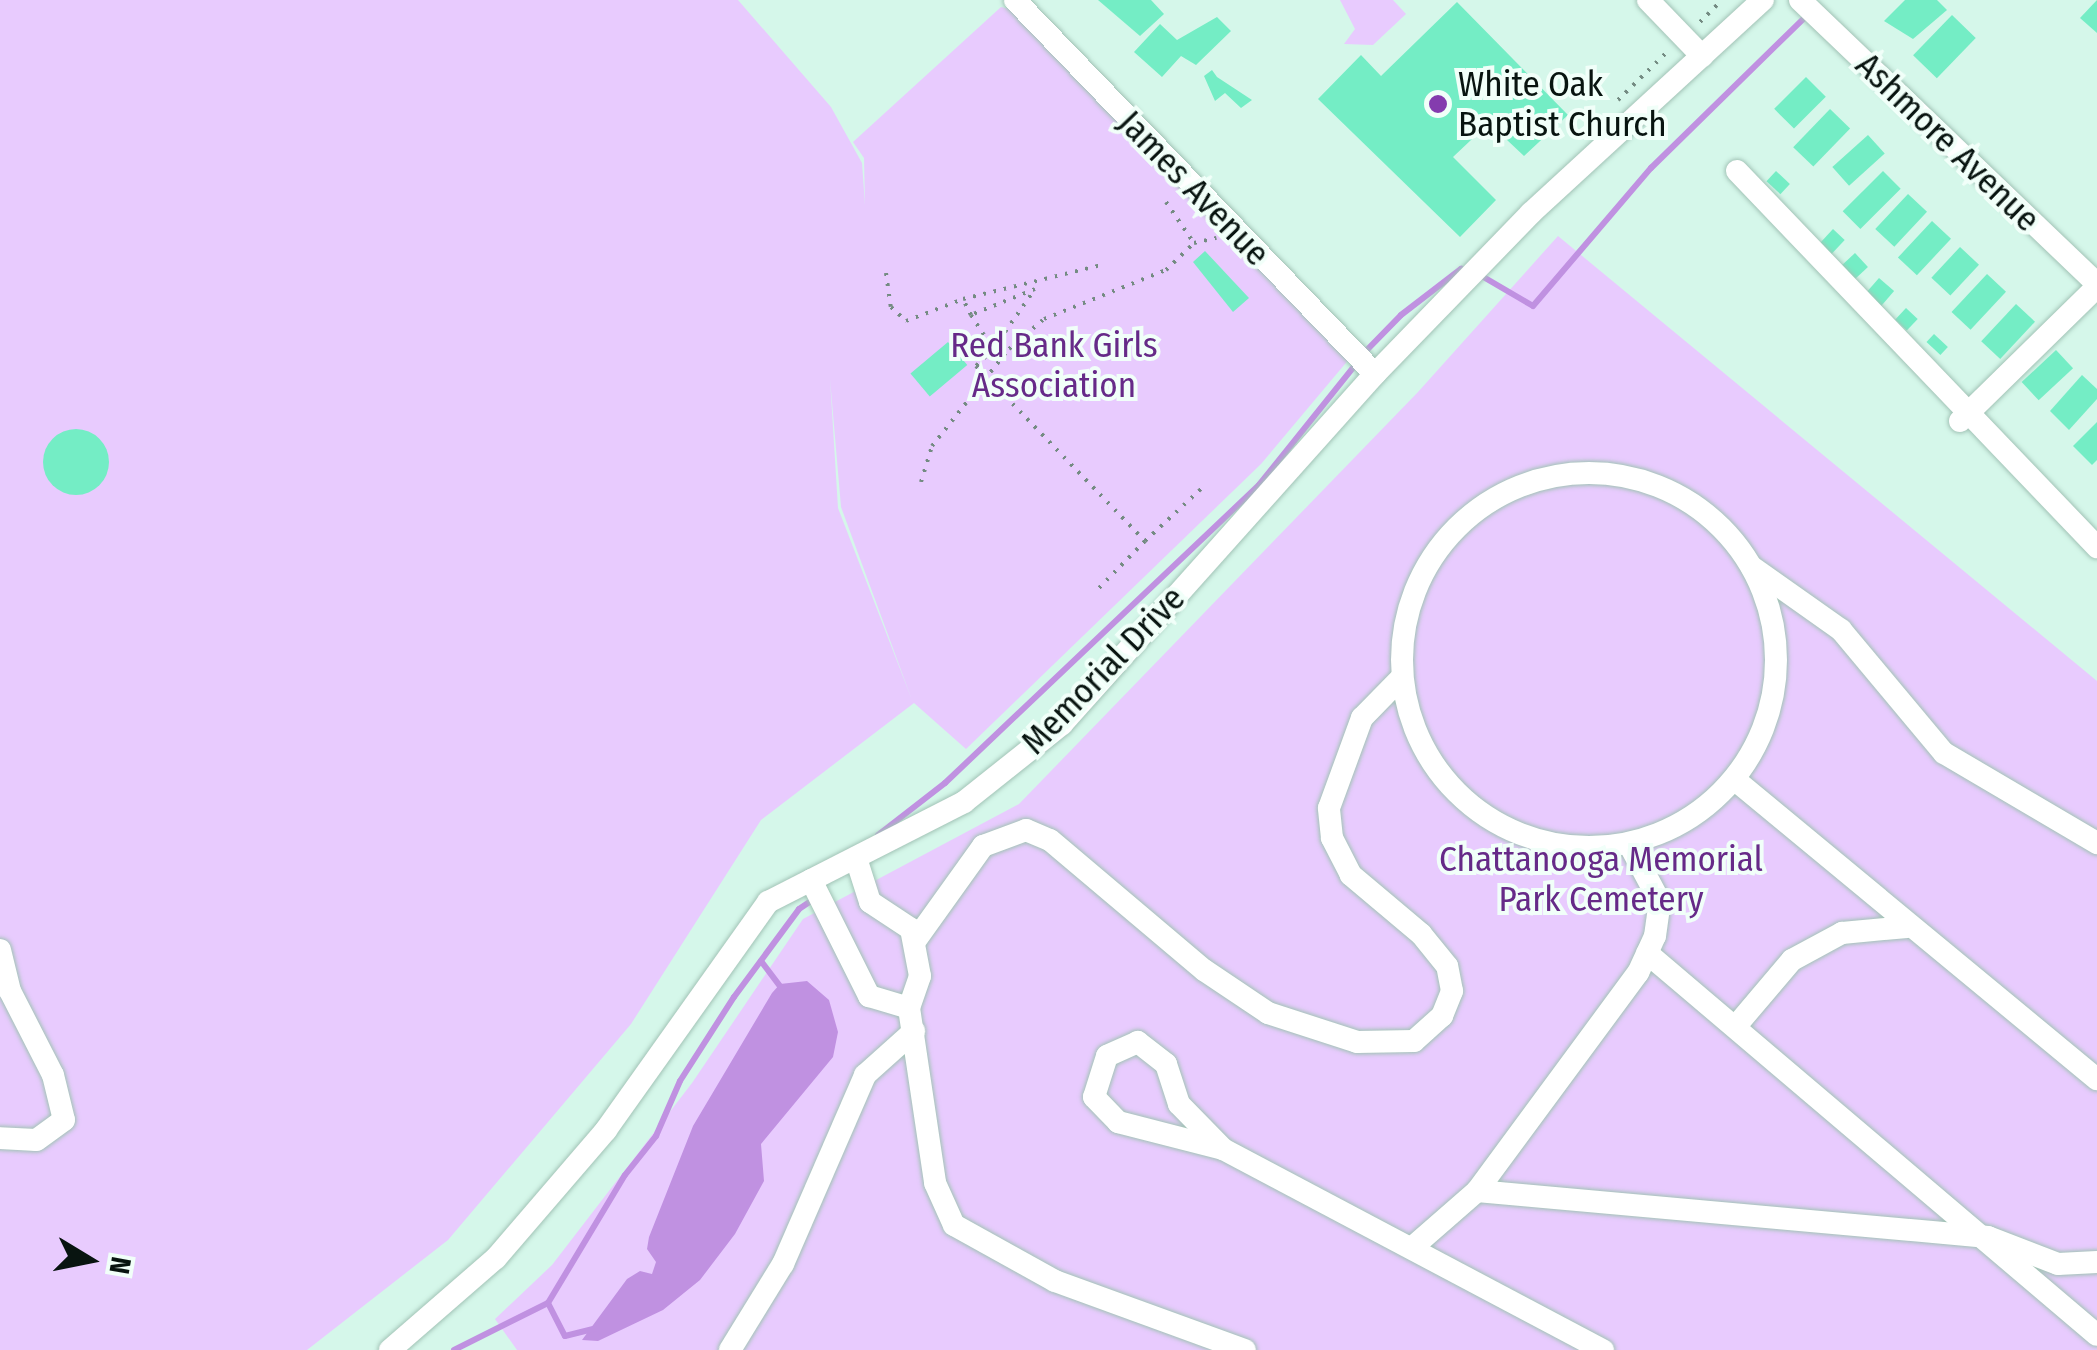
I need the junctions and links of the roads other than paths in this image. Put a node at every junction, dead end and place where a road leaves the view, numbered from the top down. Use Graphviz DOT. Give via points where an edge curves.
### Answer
graph roads {
  1 [pos="1015,0"];
  2 [pos="1648,0"];
  3 [pos="1763,0"];
  4 [pos="1800,0"];
  5 [pos="1702,56"];
  6 [pos="1736,171"];
  7 [pos="2097,286"];
  8 [pos="1375,374"];
  9 [pos="1963,418"];
  10 [pos="2097,547"];
  11 [pos="1752,566"];
  12 [pos="1400,680"];
  13 [pos="1734,780"];
  14 [pos="2097,842"];
  15 [pos="1629,844"];
  16 [pos="856,858"];
  17 [pos="811,880"];
  18 [pos="1908,926"];
  19 [pos="915,941"];
  20 [pos="0,950"];
  21 [pos="1647,952"];
  22 [pos="912,1019"];
  23 [pos="1736,1026"];
  24 [pos="2097,1079"];
  25 [pos="0,1138"];
  26 [pos="1224,1149"];
  27 [pos="1477,1192"];
  28 [pos="1988,1237"];
  29 [pos="1414,1246"];
  30 [pos="2097,1262"];
  31 [pos="2097,1335"];
  32 [pos="390,1350"];
  33 [pos="730,1350"];
  34 [pos="1244,1350"];
  35 [pos="1602,1350"];
  1 -- 8 [label="street, James Avenue"];
  2 -- 5 [label="street"];
  3 -- 5 [label="street, Memorial Drive"];
  4 -- 7 [label="street, Ashmore Avenue"];
  5 -- 8 [label="street, Memorial Drive" via="1531,214"];
  6 -- 9 [label="street"];
  7 -- 9 [label="street"];
  8 -- 16 [label="street, Memorial Drive" via="1062,724 964,802"];
  9 -- 10 [label="street"];
  11 -- 12 [label="street" via="1705,512 1640,478 1568,472 1499,494 1443,540 1434,556 1409,604"];
  11 -- 13 [label="street" via="1772,617 1776,671 1765,724"];
  11 -- 14 [label="street" via="1840,630 1944,753"];
  12 -- 15 [label="street" via="1417,738 1453,791 1504,829 1565,848"];
  12 -- 19 [label="street" via="1362,718 1329,808 1332,838 1350,875 1421,934 1447,966 1452,992 1442,1016 1414,1041 1356,1042 1268,1013 1204,970 1050,840 1026,830 983,846"];
  13 -- 15 [label="street" via="1691,818"];
  13 -- 18 [label="street"];
  15 -- 21 [label="street" via="1660,902"];
  16 -- 17 [label="street, Memorial Drive"];
  16 -- 19 [label="street" via="870,902 912,929"];
  17 -- 22 [label="street" via="869,996"];
  17 -- 32 [label="street, Memorial Drive" via="768,902 606,1130 496,1258"];
  18 -- 23 [label="street" via="1842,933 1792,960"];
  18 -- 24 [label="street"];
  19 -- 22 [label="street" via="920,976"];
  20 -- 25 [label="street" via="16,1007 53,1075 64,1120 36,1140"];
  21 -- 23 [label="street"];
  21 -- 27 [label="street"];
  22 -- 33 [label="street" via="865,1075 783,1264"];
  22 -- 34 [label="street" via="934,1183 954,1226 1056,1282"];
  23 -- 28 [label="street"];
  26 -- 26 [label="street" via="1118,1122 1094,1097 1107,1056 1138,1042 1166,1064 1180,1104"];
  26 -- 29 [label="street"];
  27 -- 28 [label="street"];
  27 -- 29 [label="street"];
  28 -- 30 [label="street" via="2058,1264"];
  28 -- 31 [label="street"];
  29 -- 35 [label="street"];
}
